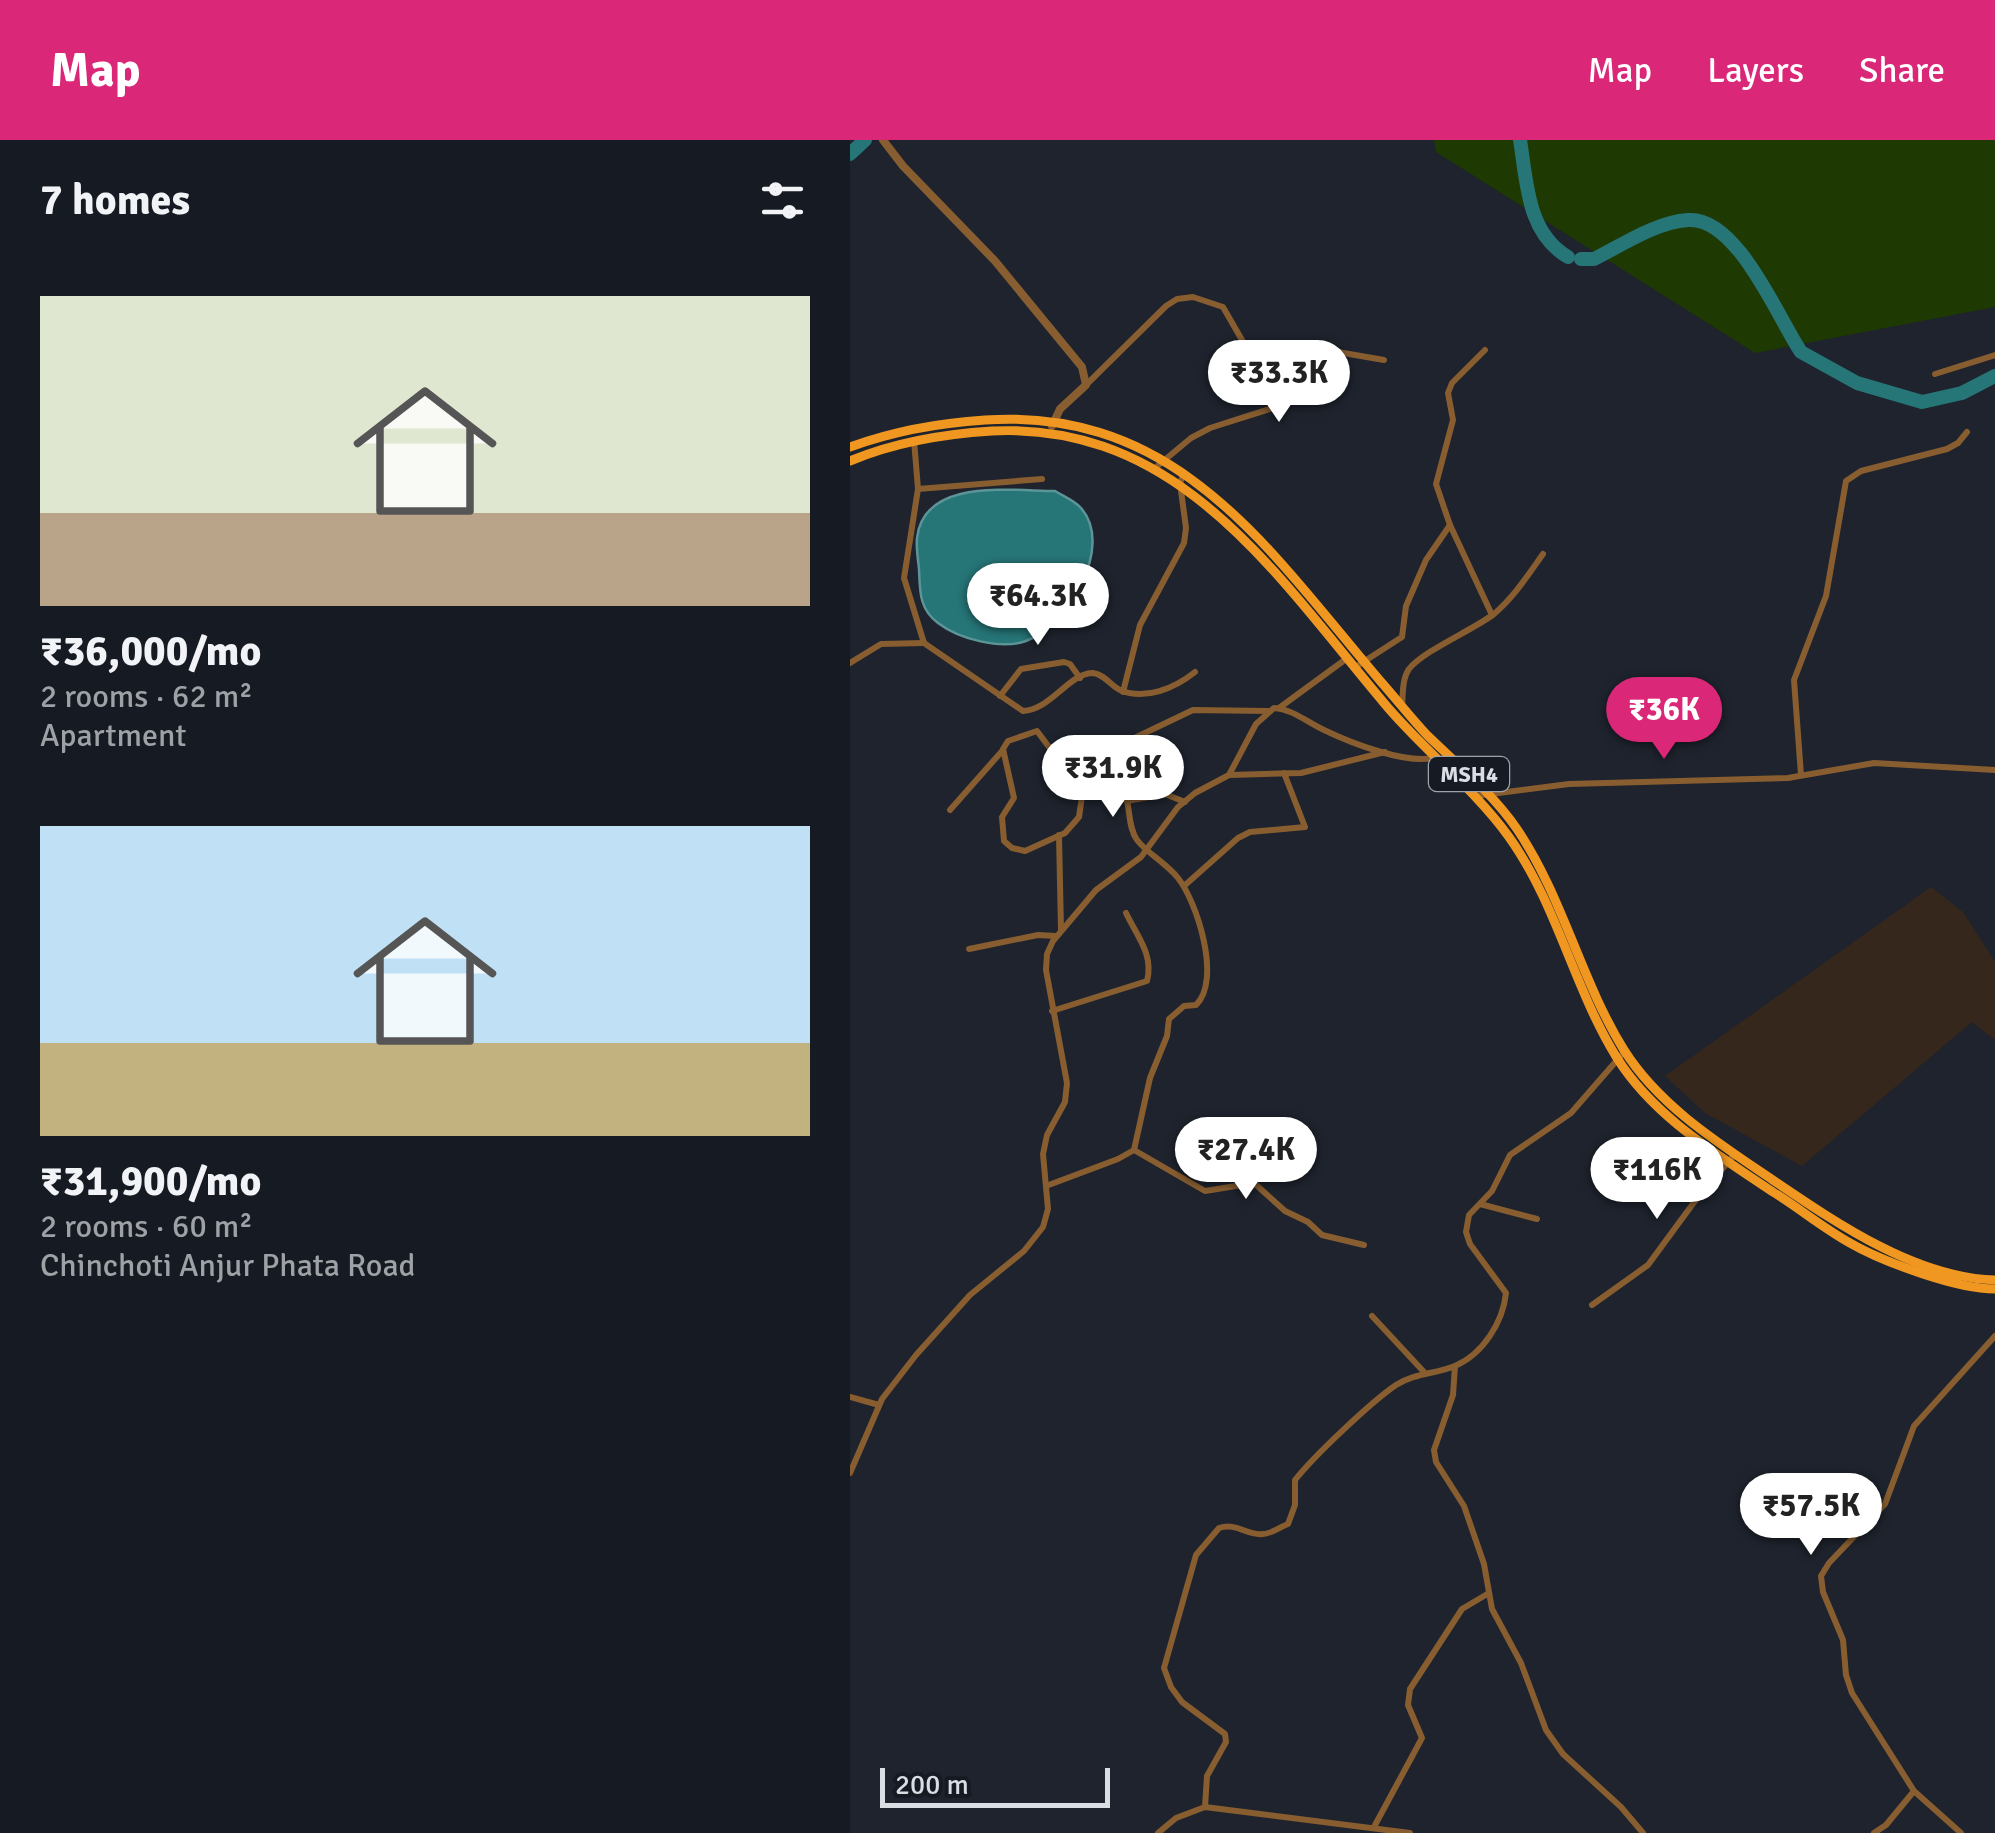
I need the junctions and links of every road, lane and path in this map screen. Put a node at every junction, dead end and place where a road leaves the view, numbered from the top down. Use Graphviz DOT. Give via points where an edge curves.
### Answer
graph roads {
  1 [pos="883,140"];
  2 [pos="1486,350"];
  3 [pos="1250,354"];
  4 [pos="1995,355"];
  5 [pos="1384,360"];
  6 [pos="1936,374"];
  7 [pos="1086,385"];
  8 [pos="1054,422"];
  9 [pos="1966,432"];
  10 [pos="1049,433"];
  11 [pos="914,434"];
  12 [pos="850,447"];
  13 [pos="1165,459"];
  14 [pos="850,461"];
  15 [pos="1154,468"];
  16 [pos="1182,478"];
  17 [pos="1042,480"];
  18 [pos="918,489"];
  19 [pos="1450,525"];
  20 [pos="1542,554"];
  21 [pos="1492,615"];
  22 [pos="924,643"];
  23 [pos="1346,658"];
  24 [pos="1364,661"];
  25 [pos="850,662"];
  26 [pos="1354,668"];
  27 [pos="1194,672"];
  28 [pos="1080,678"];
  29 [pos="1122,692"];
  30 [pos="1000,696"];
  31 [pos="1402,707"];
  32 [pos="1279,708"];
  33 [pos="1269,711"];
  34 [pos="1102,748"];
  35 [pos="1004,749"];
  36 [pos="1386,752"];
  37 [pos="1448,753"];
  38 [pos="1436,758"];
  39 [pos="1995,770"];
  40 [pos="1284,773"];
  41 [pos="1086,774"];
  42 [pos="1229,775"];
  43 [pos="1801,776"];
  44 [pos="1489,794"];
  45 [pos="1475,796"];
  46 [pos="1126,802"];
  47 [pos="1185,802"];
  48 [pos="950,810"];
  49 [pos="1059,836"];
  50 [pos="1146,848"];
  51 [pos="1184,886"];
  52 [pos="1126,913"];
  53 [pos="1059,934"];
  54 [pos="969,949"];
  55 [pos="1052,1011"];
  56 [pos="1622,1056"];
  57 [pos="1134,1150"];
  58 [pos="1731,1158"];
  59 [pos="1046,1186"];
  60 [pos="1480,1204"];
  61 [pos="1536,1219"];
  62 [pos="1364,1245"];
  63 [pos="1995,1280"];
  64 [pos="1995,1289"];
  65 [pos="1592,1305"];
  66 [pos="1372,1316"];
  67 [pos="1995,1336"];
  68 [pos="1455,1366"];
  69 [pos="1424,1372"];
  70 [pos="850,1397"];
  71 [pos="879,1405"];
  72 [pos="850,1473"];
  73 [pos="1489,1594"];
  74 [pos="1914,1790"];
  75 [pos="1205,1807"];
  76 [pos="1374,1827"];
  77 [pos="1158,1833"];
  78 [pos="1410,1833"];
  79 [pos="1643,1833"];
  80 [pos="1874,1833"];
  81 [pos="1960,1833"];
  1 -- 7 [label="street" via="995,262 1082,368"];
  2 -- 19 [label="street" via="1458,374 1448,393 1454,420 1436,484"];
  3 -- 7 [label="street" via="1222,307 1187,297 1166,306"];
  4 -- 6 [label="street"];
  5 -- 13 [label="street" via="1326,350 1290,385 1279,406 1210,428"];
  7 -- 8 [label="street"];
  8 -- 10 [label="street"];
  8 -- 11 [label="main road, MSH4" via="1014,418"];
  8 -- 13 [label="main road, MSH4"];
  9 -- 43 [label="street" via="1947,449 1861,471 1846,481 1826,596 1796,676"];
  10 -- 11 [label="main road, MSH4"];
  10 -- 15 [label="main road, MSH4" via="1098,444"];
  11 -- 12 [label="main road, MSH4"];
  11 -- 14 [label="main road, MSH4"];
  11 -- 18 [label="street"];
  13 -- 15 [label="street"];
  13 -- 16 [label="main road, MSH4"];
  15 -- 16 [label="main road, MSH4"];
  16 -- 23 [label="main road, MSH4"];
  16 -- 24 [label="main road, MSH4" via="1273,552"];
  16 -- 29 [label="street" via="1184,543 1140,625"];
  17 -- 18 [label="street"];
  18 -- 22 [label="street" via="904,578"];
  19 -- 21 [label="street"];
  19 -- 24 [label="street" via="1406,606 1402,637"];
  20 -- 21 [label="street"];
  21 -- 31 [label="street" via="1409,669"];
  22 -- 25 [label="street" via="881,644"];
  22 -- 30 [label="street"];
  23 -- 26 [label="main road, MSH4"];
  23 -- 32 [label="street"];
  24 -- 26 [label="street"];
  24 -- 31 [label="main road, MSH4"];
  26 -- 38 [label="main road, MSH4"];
  27 -- 29 [label="street" via="1166,691"];
  28 -- 29 [label="street" via="1099,675"];
  28 -- 30 [label="street" via="1029,711"];
  28 -- 30 [label="street" via="1064,662 1021,669"];
  31 -- 37 [label="main road, MSH4"];
  32 -- 33 [label="street"];
  32 -- 36 [label="street"];
  33 -- 34 [label="street" via="1193,710"];
  33 -- 42 [label="street"];
  34 -- 35 [label="street" via="1056,752 1031,731"];
  34 -- 41 [label="street"];
  35 -- 48 [label="street"];
  35 -- 49 [label="street" via="1014,798 1002,817 1004,841 1025,851"];
  36 -- 38 [label="street"];
  36 -- 40 [label="street"];
  37 -- 38 [label="street"];
  37 -- 44 [label="main road, MSH4"];
  38 -- 45 [label="main road, MSH4"];
  39 -- 43 [label="street" via="1874,762"];
  40 -- 42 [label="street"];
  40 -- 51 [label="street" via="1305,827 1250,832"];
  41 -- 46 [label="street"];
  41 -- 49 [label="street" via="1078,818"];
  42 -- 47 [label="street"];
  43 -- 44 [label="street" via="1569,784"];
  44 -- 45 [label="street"];
  44 -- 56 [label="main road, MSH4" via="1536,863"];
  45 -- 56 [label="main road, MSH4" via="1528,868 1599,1027"];
  46 -- 47 [label="street" via="1165,794"];
  46 -- 50 [label="street" via="1133,832"];
  47 -- 50 [label="street"];
  49 -- 53 [label="street"];
  50 -- 51 [label="street"];
  50 -- 53 [label="street" via="1096,890"];
  51 -- 57 [label="street" via="1208,956 1204,994 1170,1019"];
  52 -- 55 [label="street" via="1146,949 1147,982"];
  53 -- 54 [label="street"];
  53 -- 55 [label="street" via="1047,954"];
  55 -- 59 [label="street" via="1067,1083 1043,1154"];
  56 -- 58 [label="main road, MSH4"];
  56 -- 60 [label="street" via="1571,1113 1510,1154"];
  57 -- 59 [label="street"];
  57 -- 62 [label="street" via="1205,1191 1254,1182 1322,1235"];
  58 -- 63 [label="main road, MSH4" via="1879,1246"];
  58 -- 64 [label="main road, MSH4" via="1872,1254 1960,1285"];
  58 -- 65 [label="street" via="1648,1265"];
  59 -- 71 [label="street" via="1048,1208 1034,1240 970,1295"];
  60 -- 61 [label="street"];
  60 -- 68 [label="street" via="1466,1232 1506,1293 1505,1308 1482,1346"];
  66 -- 69 [label="street"];
  67 -- 74 [label="street" via="1914,1426 1884,1504 1821,1576 1852,1692"];
  68 -- 69 [label="street"];
  68 -- 73 [label="street" via="1453,1395 1434,1450 1464,1506"];
  69 -- 75 [label="street" via="1384,1395 1299,1474 1288,1524 1266,1534 1219,1528 1196,1555 1164,1668 1182,1702 1225,1734 1207,1776"];
  70 -- 71 [label="street"];
  71 -- 72 [label="street"];
  73 -- 76 [label="street" via="1462,1609 1410,1688 1408,1705 1422,1738"];
  73 -- 79 [label="street" via="1546,1730"];
  74 -- 80 [label="street"];
  74 -- 81 [label="street"];
  75 -- 76 [label="street"];
  75 -- 77 [label="street"];
  76 -- 78 [label="street"];
}
